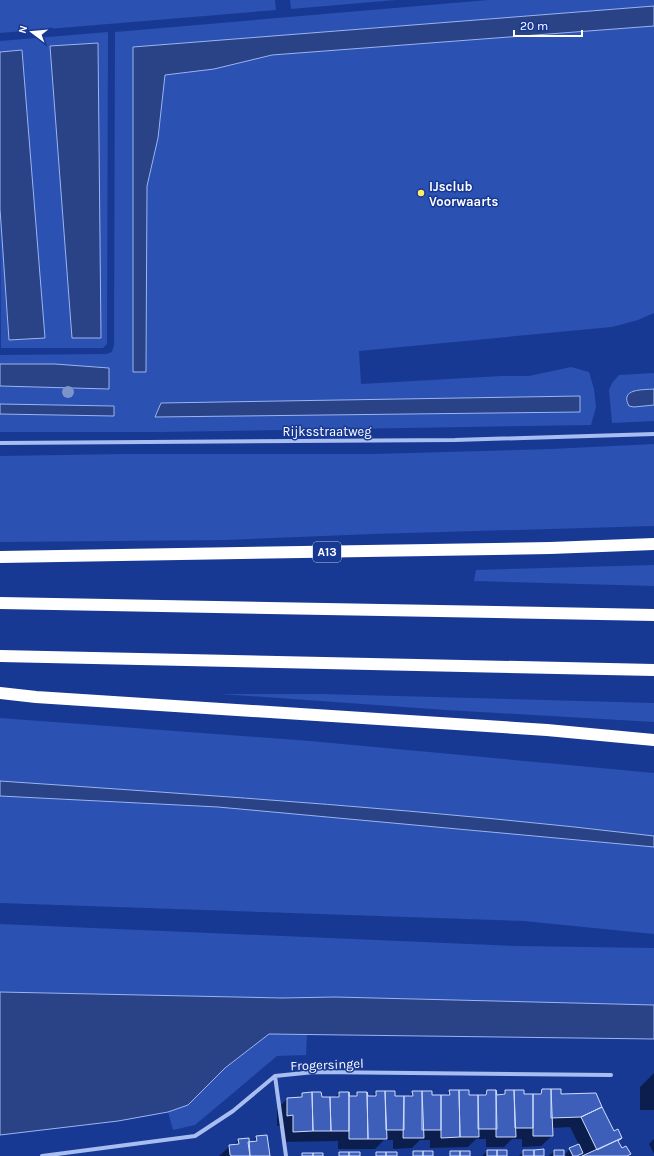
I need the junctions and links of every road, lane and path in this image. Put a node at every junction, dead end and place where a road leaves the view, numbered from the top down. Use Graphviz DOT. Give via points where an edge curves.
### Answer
graph roads {
  1 [pos="654,434"];
  2 [pos="0,443"];
  3 [pos="654,544"];
  4 [pos="0,558"];
  5 [pos="0,603"];
  6 [pos="654,615"];
  7 [pos="0,656"];
  8 [pos="654,670"];
  9 [pos="0,693"];
  10 [pos="654,740"];
  11 [pos="611,1075"];
  12 [pos="275,1076"];
  13 [pos="42,1156"];
  14 [pos="286,1156"];
  1 -- 2 [label="street, Rijksstraatweg" via="455,440"];
  3 -- 4 [label="highway, A13"];
  5 -- 6 [label="highway"];
  7 -- 8 [label="highway"];
  9 -- 10 [label="highway" via="547,730"];
  11 -- 12 [label="street, Frogersingel" via="314,1072"];
  12 -- 13 [label="street, Frogersingel" via="233,1111 196,1136"];
  12 -- 14 [label="street"];
}
